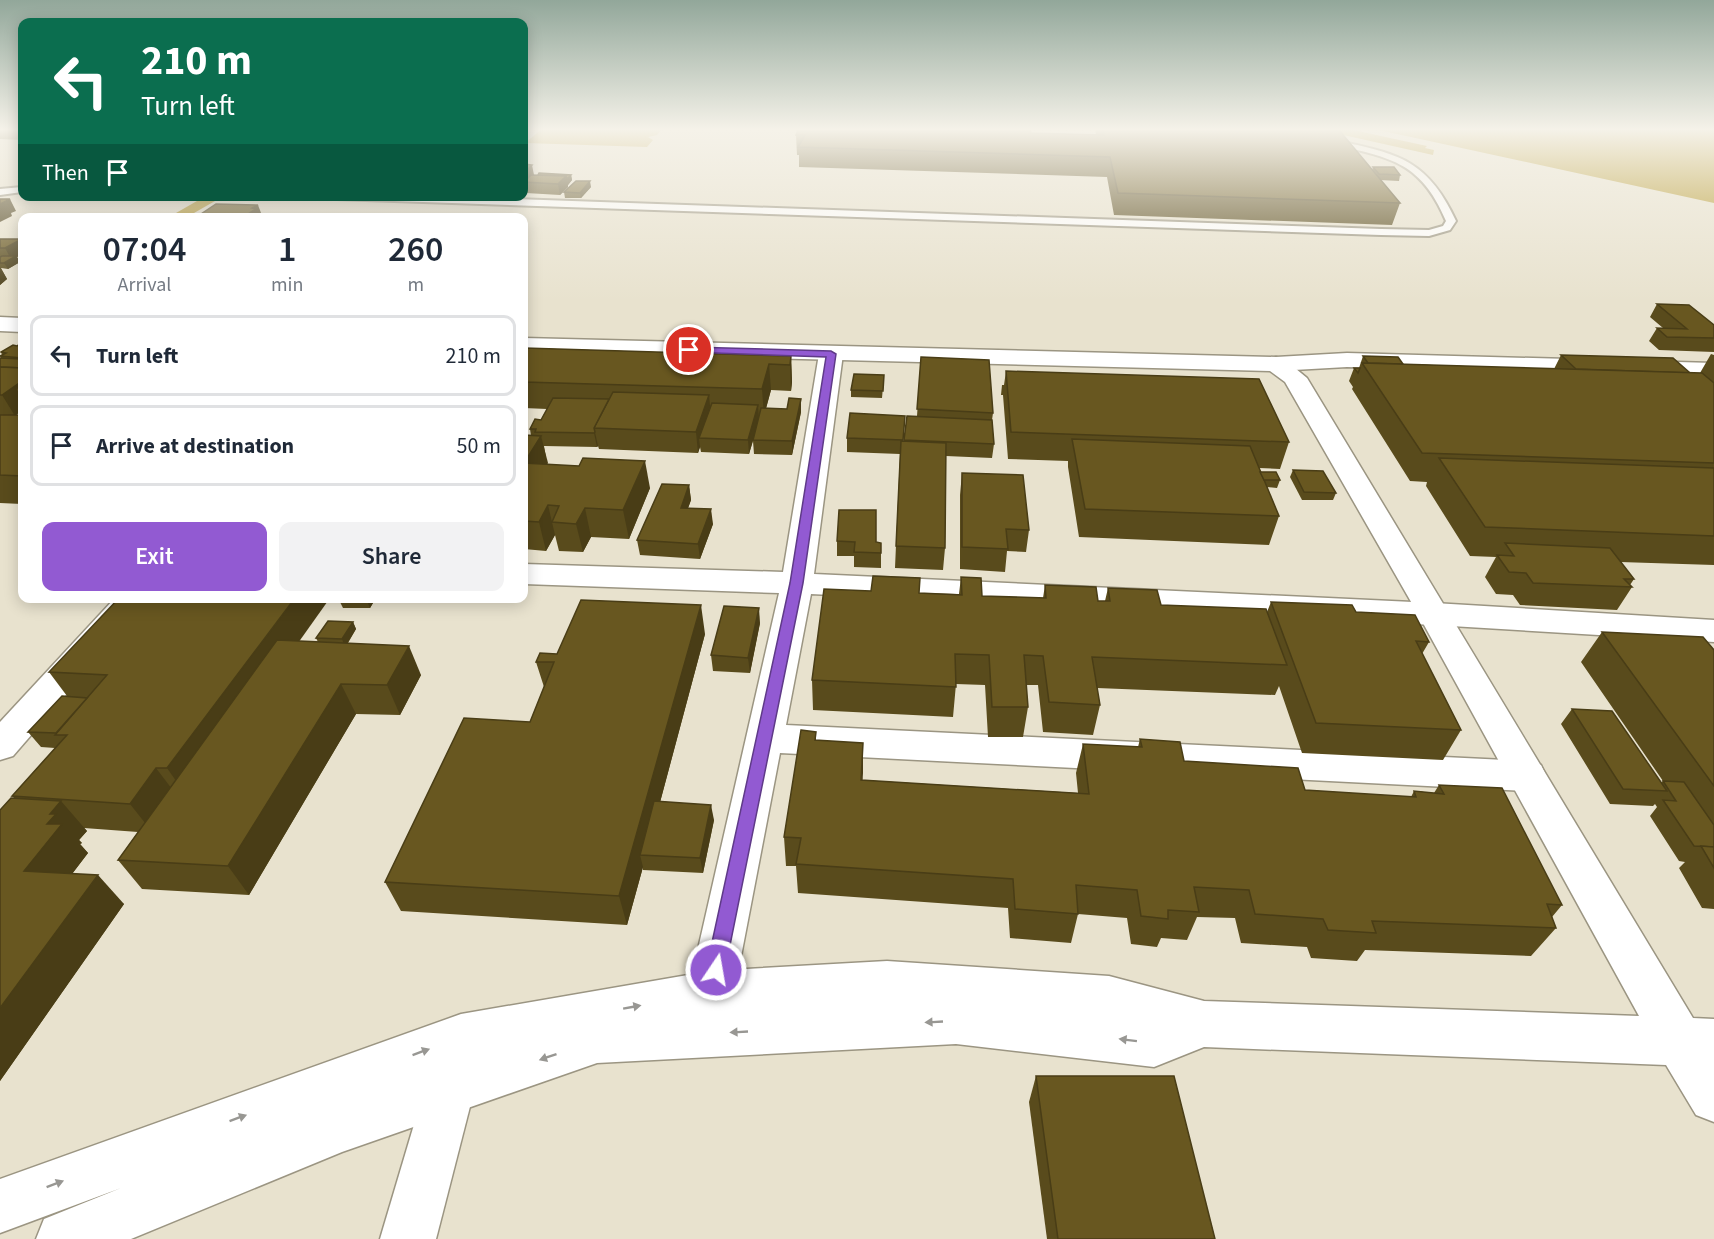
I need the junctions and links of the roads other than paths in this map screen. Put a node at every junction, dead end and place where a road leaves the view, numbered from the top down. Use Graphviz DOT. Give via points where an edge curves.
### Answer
graph roads {
  1 [pos="1433,186"];
  2 [pos="18,190"];
  3 [pos="0,192"];
  4 [pos="483,201"];
  5 [pos="528,345"];
  6 [pos="831,354"];
  7 [pos="1276,364"];
  8 [pos="1714,370"];
  9 [pos="528,574"];
  10 [pos="797,583"];
  11 [pos="129,603"];
  12 [pos="1434,614"];
  13 [pos="1714,631"];
  14 [pos="764,738"];
  15 [pos="0,746"];
  16 [pos="1527,776"];
  17 [pos="711,993"];
  18 [pos="1204,1024"];
  19 [pos="1697,1042"];
  20 [pos="449,1091"];
  21 [pos="1714,1097"];
  22 [pos="0,1206"];
  23 [pos="64,1239"];
  24 [pos="408,1239"];
  1 -- 4 [label="lane" via="1451,221 1447,228 1429,233"];
  2 -- 3 [label="lane"];
  5 -- 6 [label="street"];
  6 -- 7 [label="street"];
  6 -- 10 [label="street"];
  7 -- 8 [label="street" via="1347,360"];
  7 -- 12 [label="street" via="1295,378"];
  9 -- 10 [label="street"];
  10 -- 12 [label="street"];
  10 -- 14 [label="street"];
  11 -- 15 [label="street"];
  12 -- 13 [label="street"];
  12 -- 16 [label="street"];
  14 -- 16 [label="street"];
  14 -- 17 [label="street"];
  16 -- 19 [label="street"];
  17 -- 18 [label="street" via="887,983 1109,998"];
  22 -- 17 [label="street, one-way" via="461,1038"];
  18 -- 19 [label="street"];
  18 -- 20 [label="street, one-way" via="1154,1043 956,1021 597,1040"];
  19 -- 21 [label="street"];
  20 -- 23 [label="street" via="342,1126"];
  20 -- 24 [label="street"];
}
